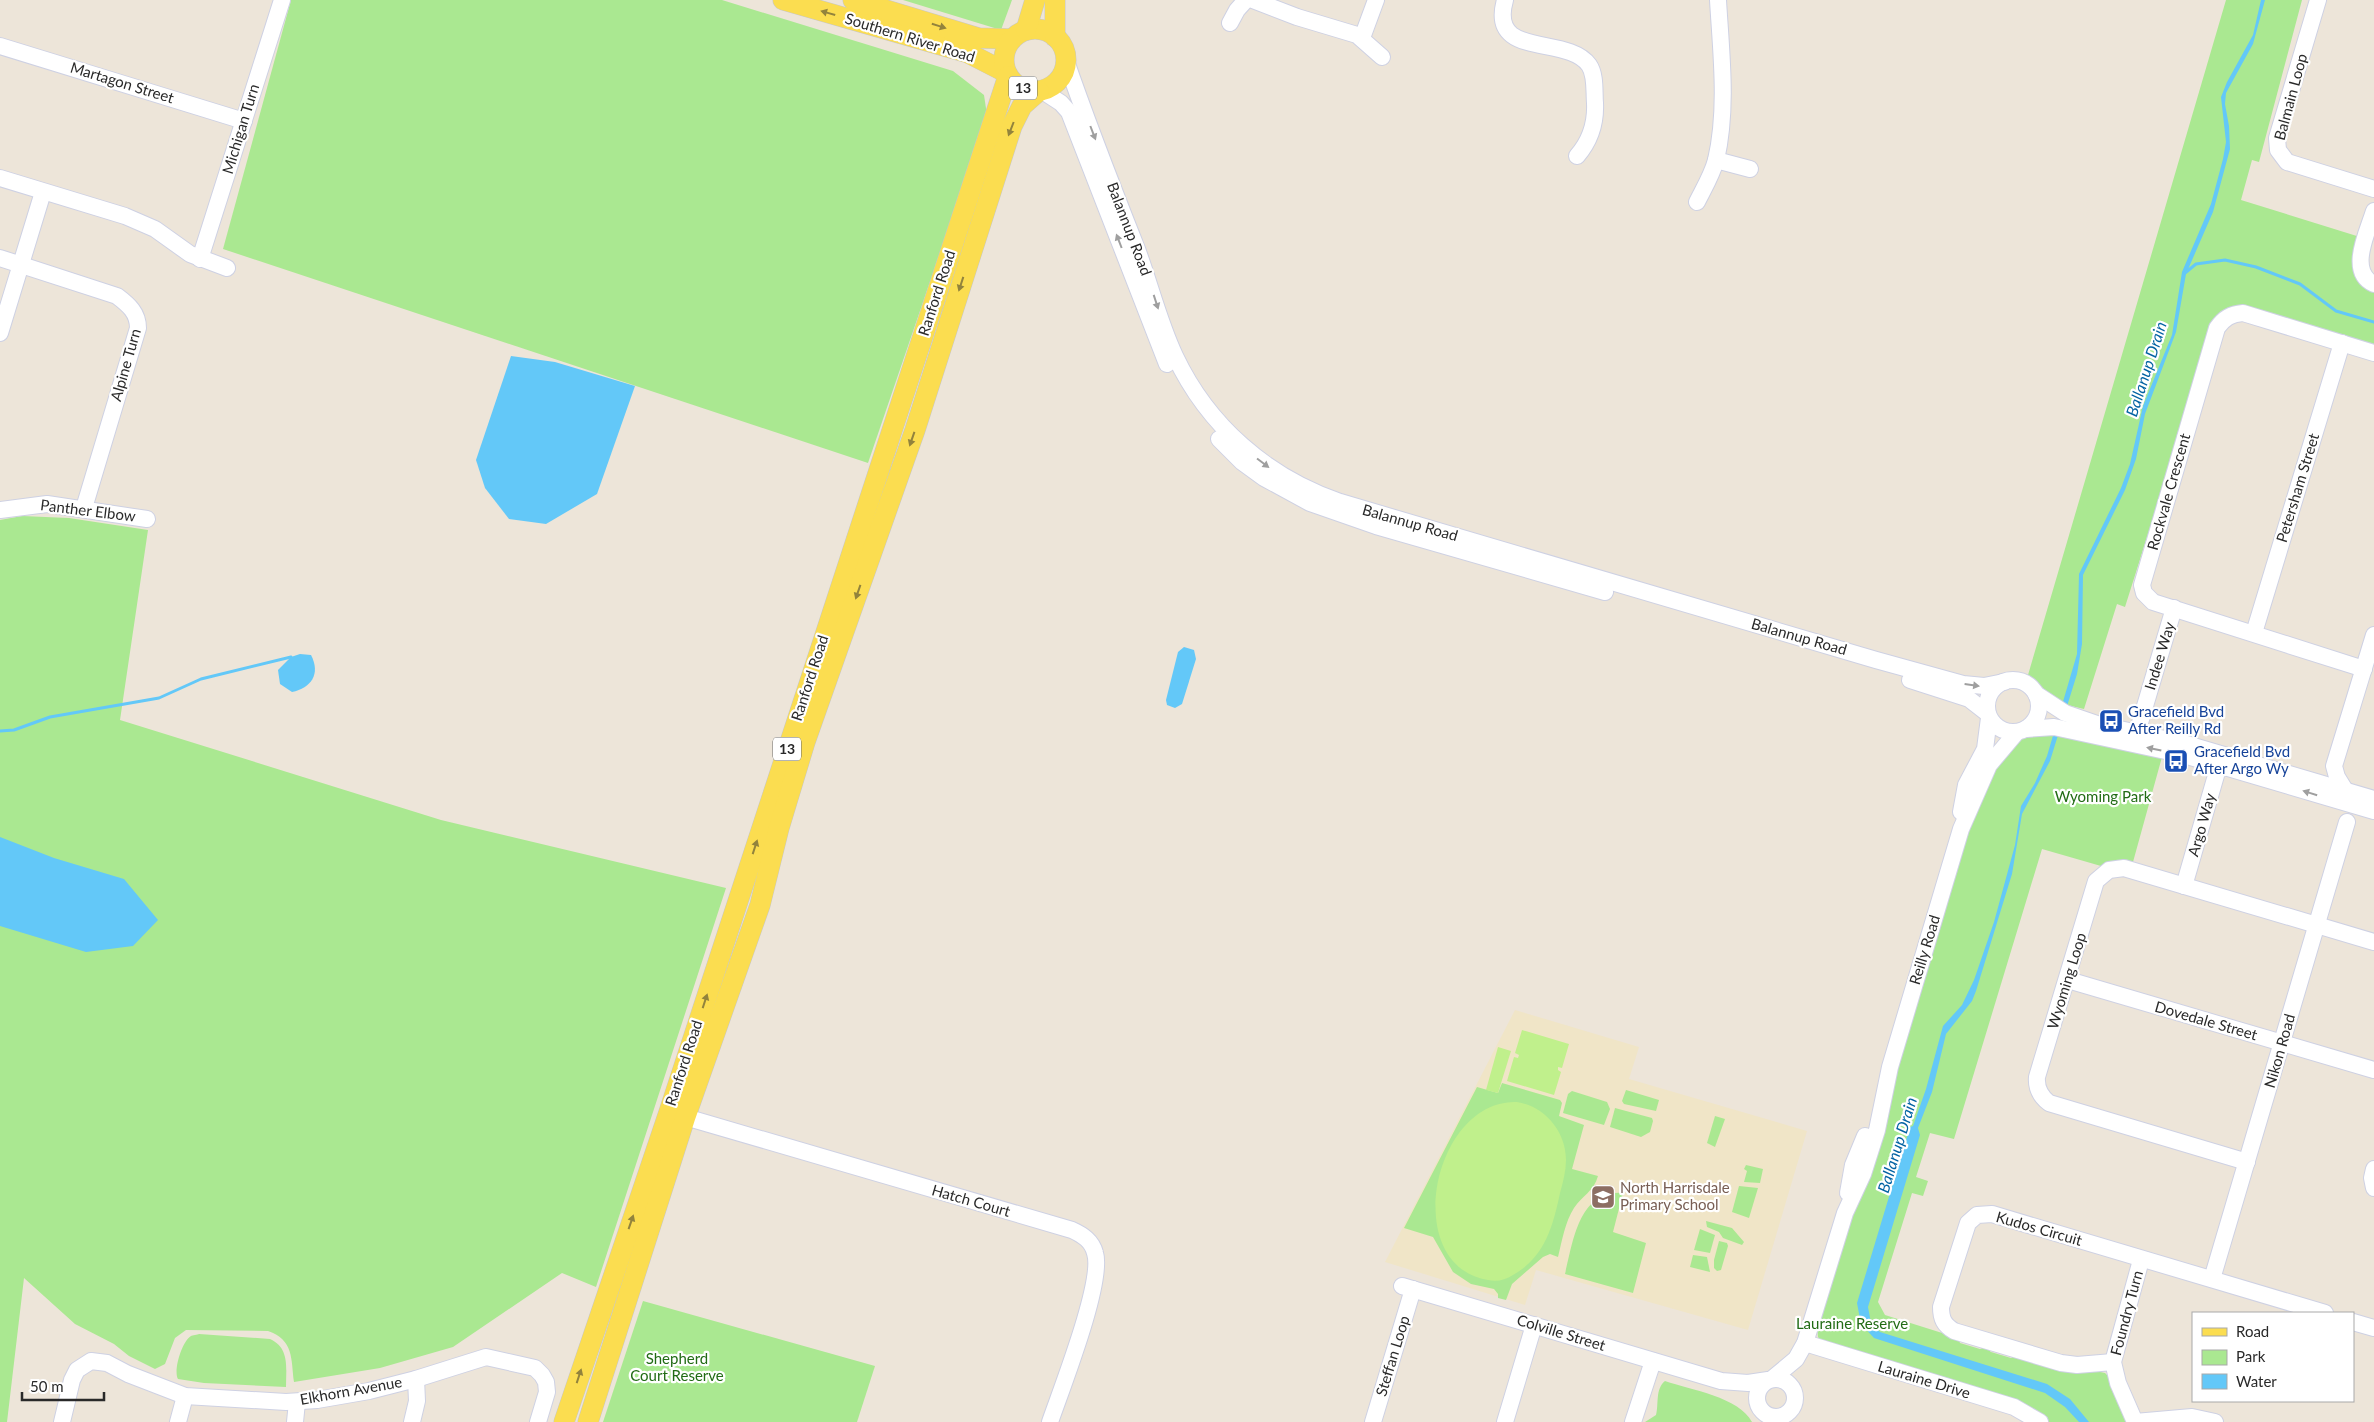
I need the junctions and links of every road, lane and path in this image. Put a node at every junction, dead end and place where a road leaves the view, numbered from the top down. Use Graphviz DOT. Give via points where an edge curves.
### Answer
graph roads {
  1 [pos="282,0"];
  2 [pos="783,0"];
  3 [pos="853,0"];
  4 [pos="1035,0"];
  5 [pos="1055,0"];
  6 [pos="1246,0"];
  7 [pos="1253,0"];
  8 [pos="1376,0"];
  9 [pos="1505,0"];
  10 [pos="1718,0"];
  11 [pos="2318,0"];
  12 [pos="1230,23"];
  13 [pos="1020,35"];
  14 [pos="1055,37"];
  15 [pos="1362,38"];
  16 [pos="0,46"];
  17 [pos="1382,57"];
  18 [pos="1065,58"];
  19 [pos="1008,74"];
  20 [pos="1040,90"];
  21 [pos="244,120"];
  22 [pos="1576,156"];
  23 [pos="1716,160"];
  24 [pos="1750,169"];
  25 [pos="0,178"];
  26 [pos="2374,189"];
  27 [pos="43,192"];
  28 [pos="1697,202"];
  29 [pos="2374,211"];
  30 [pos="0,258"];
  31 [pos="200,259"];
  32 [pos="21,264"];
  33 [pos="227,268"];
  34 [pos="2374,284"];
  35 [pos="0,333"];
  36 [pos="2342,343"];
  37 [pos="2374,352"];
  38 [pos="84,508"];
  39 [pos="0,510"];
  40 [pos="146,519"];
  41 [pos="1400,527"];
  42 [pos="2174,608"];
  43 [pos="2254,634"];
  44 [pos="2374,635"];
  45 [pos="2364,669"];
  46 [pos="2004,682"];
  47 [pos="2036,694"];
  48 [pos="1988,716"];
  49 [pos="2021,731"];
  50 [pos="2137,733"];
  51 [pos="2219,765"];
  52 [pos="2334,766"];
  53 [pos="2312,779"];
  54 [pos="2340,795"];
  55 [pos="2371,806"];
  56 [pos="2347,822"];
  57 [pos="1961,829"];
  58 [pos="2184,886"];
  59 [pos="2316,926"];
  60 [pos="2374,942"];
  61 [pos="2068,980"];
  62 [pos="2282,1044"];
  63 [pos="2374,1070"];
  64 [pos="677,1115"];
  65 [pos="2247,1162"];
  66 [pos="2374,1169"];
  67 [pos="2374,1188"];
  68 [pos="2141,1260"];
  69 [pos="2212,1279"];
  70 [pos="1407,1288"];
  71 [pos="2322,1312"];
  72 [pos="2354,1322"];
  73 [pos="1534,1325"];
  74 [pos="2374,1328"];
  75 [pos="1805,1343"];
  76 [pos="1796,1359"];
  77 [pos="1653,1361"];
  78 [pos="2113,1362"];
  79 [pos="416,1380"];
  80 [pos="1770,1380"];
  81 [pos="1721,1381"];
  82 [pos="1794,1391"];
  83 [pos="185,1396"];
  84 [pos="297,1402"];
  85 [pos="1762,1413"];
  86 [pos="1785,1418"];
  87 [pos="62,1422"];
  88 [pos="178,1422"];
  89 [pos="295,1422"];
  90 [pos="412,1422"];
  91 [pos="538,1422"];
  92 [pos="564,1422"];
  93 [pos="588,1422"];
  94 [pos="1050,1422"];
  95 [pos="1373,1422"];
  96 [pos="1505,1422"];
  97 [pos="1634,1422"];
  98 [pos="2040,1422"];
  99 [pos="2135,1422"];
  100 [pos="2215,1422"];
  1 -- 21 [label="street, Michigan Turn"];
  19 -- 2 [label="main road, Southern River Road, one-way" via="968,53"];
  3 -- 13 [label="main road, Southern River Road, one-way" via="974,37"];
  4 -- 13 [label="main road, 13"];
  5 -- 14 [label="main road"];
  6 -- 12 [label="street"];
  7 -- 15 [label="street"];
  8 -- 15 [label="street"];
  9 -- 22 [label="street" via="1501,20 1506,32 1576,56 1592,70 1595,110 1591,137"];
  10 -- 23 [label="street" via="1722,119"];
  11 -- 26 [label="street, Balmain Loop" via="2277,147 2287,162"];
  13 -- 14 [label="main road" via="1042,30"];
  13 -- 19 [label="main road, 13" via="1005,52"];
  14 -- 18 [label="main road" via="1064,50"];
  15 -- 17 [label="street"];
  16 -- 21 [label="street, Martagon Street"];
  18 -- 20 [label="main road, 13" via="1060,78 1050,87"];
  18 -- 41 [label="street, Balannup Road, one-way" via="1175,356 1200,398 1233,437 1287,479"];
  19 -- 20 [label="main road, 13" via="1022,88"];
  64 -- 19 [label="main road, Ranford Road / 13, one-way"];
  41 -- 20 [label="street, Balannup Road, one-way" via="1310,503 1264,478 1242,462 1198,414 1174,377 1161,349 1069,112 1061,102"];
  20 -- 64 [label="main road, Ranford Road / 13, one-way" via="1022,106 1012,126 915,430 806,742 779,828 760,905"];
  21 -- 31 [label="street, Michigan Turn"];
  23 -- 24 [label="street"];
  23 -- 28 [label="street"];
  25 -- 27 [label="street"];
  27 -- 31 [label="street" via="125,216 155,230"];
  27 -- 32 [label="street"];
  29 -- 34 [label="street" via="2360,258 2365,277"];
  30 -- 32 [label="street"];
  31 -- 33 [label="street"];
  32 -- 35 [label="street"];
  32 -- 38 [label="street, Alpine Turn" via="117,296 132,309 138,322"];
  36 -- 37 [label="street, Rockvale Crescent"];
  36 -- 42 [label="street, Rockvale Crescent" via="2243,314 2229,316 2217,328 2142,582 2144,593 2151,601"];
  36 -- 43 [label="street, Petersham Street"];
  38 -- 39 [label="street, Panther Elbow" via="35,504"];
  38 -- 40 [label="street, Panther Elbow"];
  41 -- 46 [label="street, Balannup Road, one-way" via="1963,684 1984,686"];
  41 -- 48 [label="street, Balannup Road" via="1936,688 1969,699"];
  42 -- 43 [label="street, Rockvale Crescent"];
  42 -- 50 [label="street, Indee Way"];
  43 -- 45 [label="street, Rockvale Crescent"];
  44 -- 45 [label="street"];
  45 -- 52 [label="street"];
  46 -- 47 [label="street" via="2021,682"];
  46 -- 48 [label="street" via="1988,697"];
  47 -- 49 [label="street" via="2038,714 2035,721"];
  47 -- 50 [label="street" via="2071,716"];
  48 -- 49 [label="street" via="2002,730"];
  48 -- 57 [label="street, Reilly Road" via="1985,749 1965,790 1961,806"];
  51 -- 49 [label="street, one-way" via="2054,728"];
  49 -- 57 [label="street, Reilly Road" via="1989,765"];
  50 -- 53 [label="street"];
  54 -- 51 [label="street, one-way"];
  51 -- 58 [label="street, Argo Way"];
  52 -- 53 [label="street"];
  52 -- 54 [label="street"];
  53 -- 54 [label="street"];
  54 -- 55 [label="street"];
  54 -- 56 [label="street"];
  55 -- 56 [label="street"];
  56 -- 59 [label="street, Nikon Road"];
  57 -- 75 [label="street, Reilly Road" via="1889,1071 1853,1165 1845,1213"];
  58 -- 59 [label="street, Wyoming Loop"];
  58 -- 61 [label="street, Wyoming Loop" via="2124,868 2113,868 2103,874 2095,885"];
  59 -- 60 [label="street, Wyoming Loop"];
  59 -- 62 [label="street, Nikon Road"];
  61 -- 62 [label="street, Dovedale Street"];
  61 -- 65 [label="street, Wyoming Loop" via="2037,1076 2036,1084 2042,1098 2049,1103"];
  62 -- 63 [label="street, Dovedale Street"];
  62 -- 65 [label="street, Nikon Road"];
  92 -- 64 [label="main road, Ranford Road / 13, one-way"];
  64 -- 93 [label="main road, Ranford Road / 13"];
  64 -- 94 [label="street, Hatch Court" via="1084,1236 1096,1255 1094,1285"];
  65 -- 69 [label="street, Nikon Road"];
  66 -- 67 [label="street"];
  68 -- 69 [label="street, Kudos Circuit"];
  68 -- 78 [label="street, Foundry Turn"];
  68 -- 78 [label="street, Kudos Circuit" via="1992,1214 1977,1215 1964,1231 1941,1307 1943,1322 1954,1331 2060,1364"];
  69 -- 71 [label="street, Kudos Circuit"];
  70 -- 73 [label="street, Colville Street"];
  70 -- 95 [label="street, Steffan Loop"];
  72 -- 74 [label="street"];
  73 -- 77 [label="street, Colville Street"];
  73 -- 96 [label="street"];
  75 -- 76 [label="street, Reilly Road"];
  75 -- 98 [label="street, Lauraine Drive" via="2014,1407"];
  76 -- 80 [label="street, Reilly Road"];
  76 -- 82 [label="street, Reilly Road"];
  77 -- 81 [label="street, Colville Street"];
  77 -- 97 [label="street"];
  78 -- 99 [label="street, Foundry Turn" via="2118,1383"];
  79 -- 84 [label="street, Elkhorn Avenue" via="350,1395"];
  79 -- 90 [label="street" via="417,1401"];
  79 -- 91 [label="street, Elkhorn Avenue" via="486,1357 535,1368 546,1382 548,1392"];
  80 -- 81 [label="street, Colville Street" via="1748,1383"];
  80 -- 82 [label="street" via="1786,1382"];
  80 -- 85 [label="street" via="1757,1395"];
  81 -- 85 [label="street, Colville Street"];
  82 -- 86 [label="street" via="1794,1405"];
  83 -- 84 [label="street, Elkhorn Avenue"];
  83 -- 87 [label="street, Elkhorn Avenue" via="136,1378 107,1363 90,1361 77,1370"];
  83 -- 88 [label="street"];
  84 -- 89 [label="street"];
  85 -- 86 [label="street"];
  99 -- 100 [label="street" via="2192,1417"];
}
